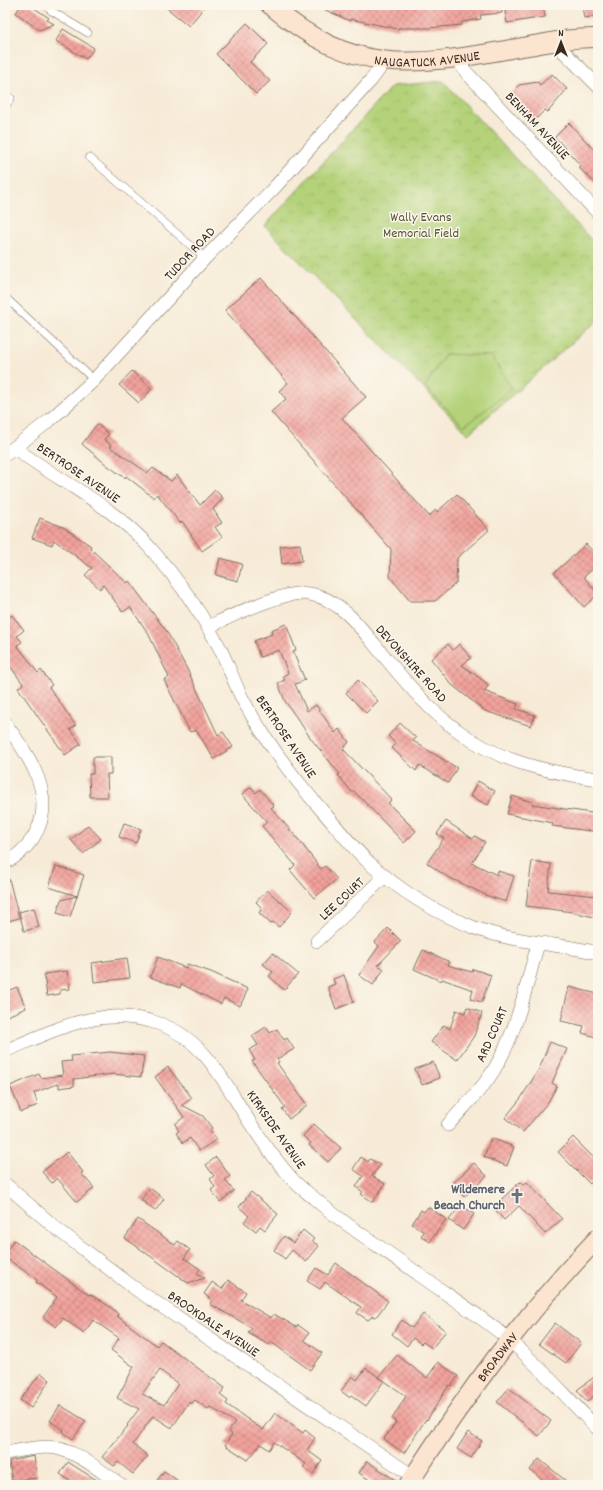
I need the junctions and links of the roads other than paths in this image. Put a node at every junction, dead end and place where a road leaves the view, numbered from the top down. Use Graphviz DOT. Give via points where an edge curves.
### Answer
graph roads {
  1 [pos="46,5"];
  2 [pos="270,5"];
  3 [pos="88,33"];
  4 [pos="598,38"];
  5 [pos="554,42"];
  6 [pos="456,58"];
  7 [pos="385,61"];
  8 [pos="598,86"];
  9 [pos="5,94"];
  10 [pos="5,107"];
  11 [pos="89,157"];
  12 [pos="598,213"];
  13 [pos="205,258"];
  14 [pos="5,297"];
  15 [pos="94,380"];
  16 [pos="10,451"];
  17 [pos="208,627"];
  18 [pos="5,723"];
  19 [pos="598,779"];
  20 [pos="5,862"];
  21 [pos="385,876"];
  22 [pos="317,941"];
  23 [pos="538,944"];
  24 [pos="598,953"];
  25 [pos="5,1050"];
  26 [pos="448,1125"];
  27 [pos="5,1184"];
  28 [pos="598,1238"];
  29 [pos="508,1340"];
  30 [pos="598,1429"];
  31 [pos="5,1453"];
  32 [pos="415,1482"];
  33 [pos="121,1485"];
  1 -- 3 [label="lane"];
  2 -- 7 [label="street, NAUGATUCK AVENUE" via="286,18 329,44 364,58"];
  4 -- 5 [label="street, NAUGATUCK AVENUE"];
  5 -- 6 [label="street, NAUGATUCK AVENUE"];
  5 -- 8 [label="street"];
  6 -- 7 [label="street, NAUGATUCK AVENUE" via="425,62"];
  6 -- 12 [label="street, BENHAM AVENUE" via="466,72"];
  7 -- 13 [label="street, TUDOR ROAD" via="372,79 275,187"];
  9 -- 10 [label="lane" via="11,98"];
  11 -- 13 [label="lane"];
  13 -- 15 [label="street, TUDOR ROAD"];
  14 -- 15 [label="lane"];
  15 -- 16 [label="street, TUDOR ROAD" via="50,420"];
  16 -- 17 [label="street, BERTROSE AVENUE" via="34,462 104,507 127,525 150,547 173,575"];
  17 -- 19 [label="street, DEVONSHIRE ROAD" via="287,595 301,593 320,596 348,614 416,694 456,730 479,744 523,764 550,772"];
  17 -- 21 [label="street, BERTROSE AVENUE" via="242,698 275,751 316,804"];
  18 -- 20 [label="street" via="35,769 43,799 41,820 35,835 20,852"];
  21 -- 22 [label="street, LEE COURT"];
  21 -- 23 [label="street, BERTROSE AVENUE" via="410,895 475,928"];
  23 -- 24 [label="street, BERTROSE AVENUE" via="581,948"];
  23 -- 26 [label="street, ARD COURT" via="519,1014 505,1047 488,1078"];
  25 -- 29 [label="street, KIRKSIDE AVENUE" via="72,1022 93,1018 135,1018 177,1031 194,1042 208,1057 254,1130 293,1181 339,1220"];
  27 -- 32 [label="street, BROOKDALE AVENUE" via="57,1229 133,1287"];
  28 -- 29 [label="street, BROADWAY"];
  29 -- 30 [label="street, KIRKSIDE AVENUE"];
  29 -- 32 [label="street, BROADWAY" via="446,1426"];
  31 -- 33 [label="street" via="57,1448 74,1454"];
}
